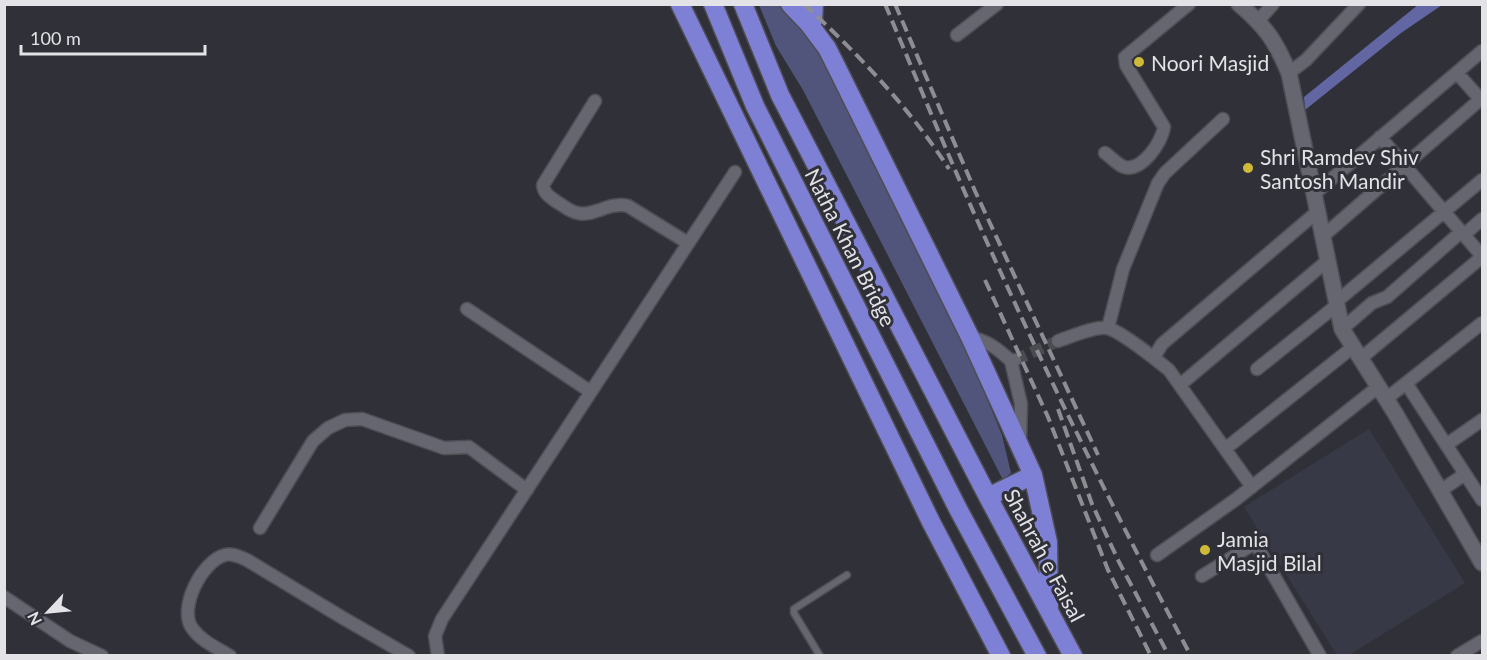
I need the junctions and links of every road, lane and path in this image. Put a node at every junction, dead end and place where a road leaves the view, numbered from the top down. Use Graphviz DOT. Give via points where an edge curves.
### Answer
graph roads {
  1 [pos="680,4"];
  2 [pos="713,4"];
  3 [pos="742,4"];
  4 [pos="790,4"];
  5 [pos="814,4"];
  6 [pos="997,4"];
  7 [pos="1189,4"];
  8 [pos="1239,4"];
  9 [pos="1274,4"];
  10 [pos="1359,4"];
  11 [pos="1258,21"];
  12 [pos="809,24"];
  13 [pos="957,35"];
  14 [pos="1482,51"];
  15 [pos="1457,72"];
  16 [pos="1289,73"];
  17 [pos="1482,99"];
  18 [pos="595,101"];
  19 [pos="1223,119"];
  20 [pos="1380,137"];
  21 [pos="1105,153"];
  22 [pos="1405,166"];
  23 [pos="735,172"];
  24 [pos="1482,180"];
  25 [pos="1314,194"];
  26 [pos="1317,212"];
  27 [pos="1444,212"];
  28 [pos="1482,219"];
  29 [pos="1463,233"];
  30 [pos="1322,237"];
  31 [pos="688,243"];
  32 [pos="1482,256"];
  33 [pos="1327,261"];
  34 [pos="1336,304"];
  35 [pos="467,309"];
  36 [pos="1482,324"];
  37 [pos="1108,328"];
  38 [pos="1342,329"];
  39 [pos="970,337"];
  40 [pos="1058,341"];
  41 [pos="1356,352"];
  42 [pos="1154,357"];
  43 [pos="1257,369"];
  44 [pos="1406,383"];
  45 [pos="1180,386"];
  46 [pos="591,392"];
  47 [pos="1382,393"];
  48 [pos="1482,420"];
  49 [pos="1020,444"];
  50 [pos="1446,445"];
  51 [pos="1225,449"];
  52 [pos="1465,474"];
  53 [pos="977,475"];
  54 [pos="1033,475"];
  55 [pos="1252,487"];
  56 [pos="527,490"];
  57 [pos="1440,491"];
  58 [pos="988,497"];
  59 [pos="1482,498"];
  60 [pos="260,528"];
  61 [pos="1157,555"];
  62 [pos="984,558"];
  63 [pos="1482,563"];
  64 [pos="958,574"];
  65 [pos="848,575"];
  66 [pos="1202,576"];
  67 [pos="4,597"];
  68 [pos="1049,613"];
  69 [pos="1482,641"];
  70 [pos="102,656"];
  71 [pos="230,656"];
  72 [pos="409,656"];
  73 [pos="438,656"];
  74 [pos="820,656"];
  75 [pos="1001,656"];
  76 [pos="1037,656"];
  77 [pos="1073,656"];
  78 [pos="1320,656"];
  79 [pos="1457,656"];
  1 -- 64 [label="highway"];
  2 -- 62 [label="highway, Natha Khan Bridge" via="755,106"];
  3 -- 53 [label="highway, Natha Khan Bridge" via="780,95"];
  4 -- 12 [label="highway"];
  5 -- 12 [label="highway"];
  6 -- 13 [label="street"];
  7 -- 21 [label="street" via="1125,57 1126,65 1164,127 1163,134 1142,162 1132,168 1122,166"];
  8 -- 11 [label="street"];
  9 -- 11 [label="street"];
  10 -- 16 [label="street"];
  11 -- 16 [label="street" via="1280,52"];
  12 -- 39 [label="highway" via="827,48"];
  14 -- 15 [label="street"];
  15 -- 17 [label="street"];
  15 -- 20 [label="street"];
  16 -- 25 [label="street"];
  17 -- 22 [label="street"];
  18 -- 31 [label="street" via="543,189 575,213 620,204 628,206"];
  19 -- 37 [label="street" via="1158,183 1123,269"];
  20 -- 22 [label="street"];
  20 -- 25 [label="street"];
  22 -- 27 [label="street"];
  22 -- 30 [label="street"];
  23 -- 31 [label="street"];
  24 -- 27 [label="street"];
  25 -- 26 [label="street"];
  26 -- 30 [label="street"];
  26 -- 42 [label="street" via="1162,344"];
  27 -- 29 [label="street"];
  27 -- 34 [label="street"];
  28 -- 29 [label="street"];
  29 -- 32 [label="street"];
  29 -- 38 [label="street"];
  30 -- 33 [label="street"];
  31 -- 46 [label="street"];
  32 -- 41 [label="street"];
  33 -- 34 [label="street"];
  33 -- 45 [label="street"];
  34 -- 38 [label="street"];
  34 -- 43 [label="street"];
  35 -- 46 [label="street"];
  36 -- 44 [label="street"];
  37 -- 40 [label="street"];
  37 -- 42 [label="street"];
  38 -- 41 [label="street"];
  39 -- 49 [label="highway"];
  39 -- 49 [label="street" via="990,343 1013,360 1021,404"];
  41 -- 47 [label="street"];
  41 -- 51 [label="street"];
  42 -- 45 [label="street"];
  44 -- 47 [label="street"];
  44 -- 50 [label="street"];
  45 -- 51 [label="street"];
  46 -- 56 [label="street"];
  47 -- 55 [label="street"];
  47 -- 57 [label="street"];
  48 -- 50 [label="street"];
  49 -- 54 [label="highway"];
  50 -- 52 [label="street"];
  51 -- 55 [label="street"];
  52 -- 57 [label="street"];
  52 -- 59 [label="street"];
  53 -- 58 [label="highway, Shahrah e Faisal"];
  54 -- 58 [label="highway"];
  54 -- 68 [label="highway" via="1048,542"];
  55 -- 61 [label="street"];
  56 -- 60 [label="street" via="469,447 444,448 362,419 345,420 313,441"];
  56 -- 73 [label="street" via="442,619 435,636"];
  57 -- 63 [label="street"];
  58 -- 68 [label="highway, Shahrah e Faisal"];
  62 -- 64 [label="highway"];
  62 -- 76 [label="highway, Natha Khan Bridge"];
  64 -- 75 [label="highway"];
  65 -- 74 [label="lane" via="794,609"];
  66 -- 78 [label="street" via="1255,543"];
  67 -- 70 [label="street" via="70,641"];
  68 -- 77 [label="highway, Shahrah e Faisal"];
  69 -- 79 [label="street"];
  71 -- 72 [label="street" via="191,628 186,613 192,591 208,567 226,554 247,560"];
}
